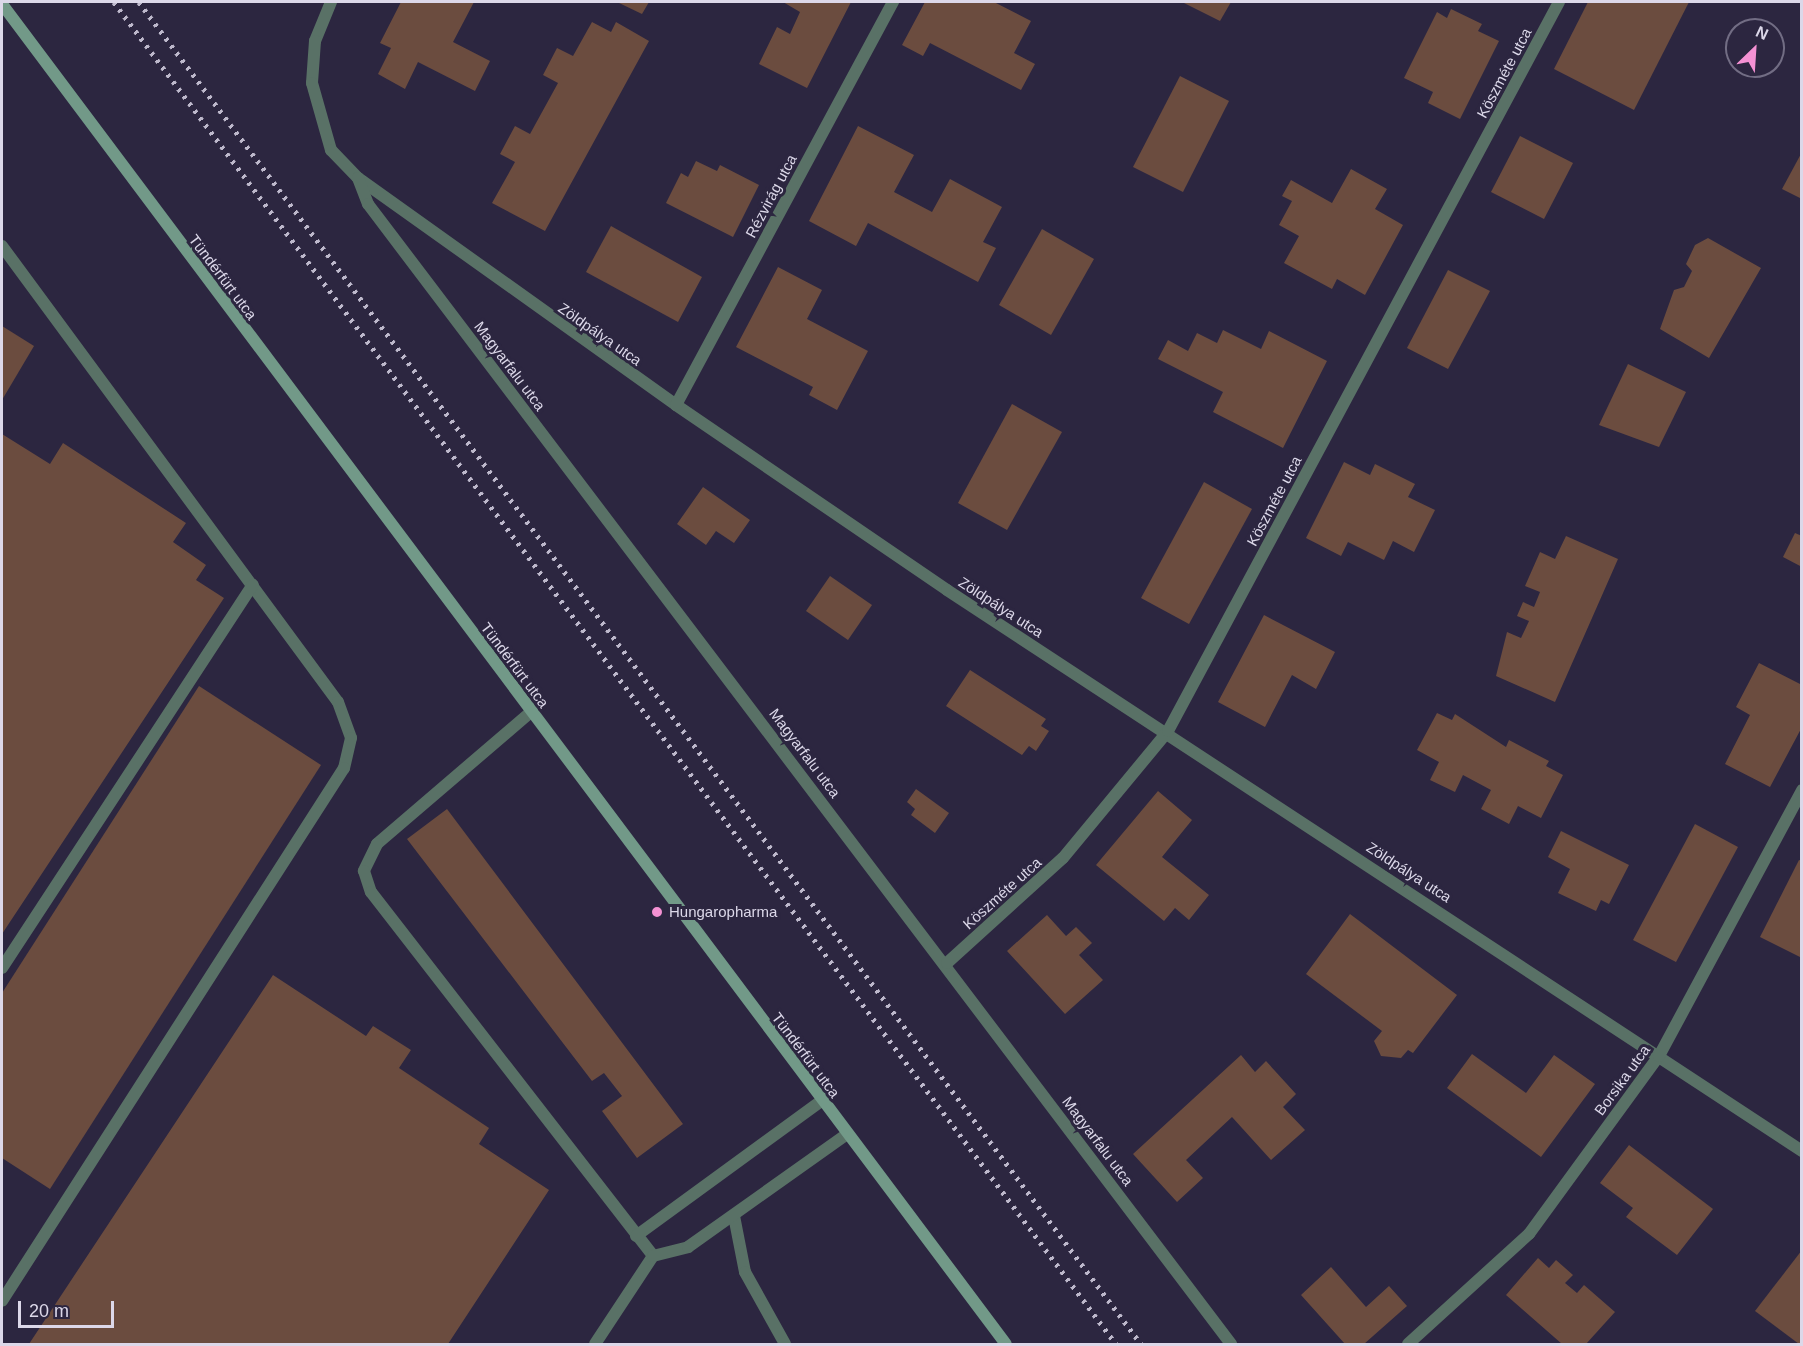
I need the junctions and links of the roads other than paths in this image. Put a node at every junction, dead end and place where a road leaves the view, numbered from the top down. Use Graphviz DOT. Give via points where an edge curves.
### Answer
graph roads {
  1 [pos="331,2"];
  2 [pos="893,2"];
  3 [pos="1559,2"];
  4 [pos="2,4"];
  5 [pos="358,178"];
  6 [pos="2,246"];
  7 [pos="676,405"];
  8 [pos="253,585"];
  9 [pos="532,711"];
  10 [pos="1168,731"];
  11 [pos="1802,790"];
  12 [pos="947,963"];
  13 [pos="2,968"];
  14 [pos="1659,1056"];
  15 [pos="821,1101"];
  16 [pos="847,1134"];
  17 [pos="1802,1151"];
  18 [pos="734,1216"];
  19 [pos="636,1236"];
  20 [pos="653,1257"];
  21 [pos="2,1301"];
  22 [pos="595,1344"];
  23 [pos="785,1344"];
  24 [pos="1006,1344"];
  25 [pos="1231,1344"];
  26 [pos="1408,1344"];
  1 -- 5 [label="street, Zöldpálya utca" via="315,41 312,83 331,150"];
  2 -- 7 [label="street, Rézvirág utca"];
  3 -- 10 [label="street, Köszméte utca"];
  4 -- 9 [label="street, Tündérfürt utca"];
  5 -- 7 [label="street, Zöldpálya utca"];
  5 -- 12 [label="street, Magyarfalu utca" via="368,204"];
  6 -- 8 [label="street"];
  7 -- 10 [label="street, Zöldpálya utca"];
  8 -- 13 [label="street"];
  8 -- 21 [label="street" via="338,702 350,727 350,751 185,1020"];
  9 -- 15 [label="street, Tündérfürt utca"];
  9 -- 19 [label="street" via="377,844 366,863 366,882"];
  10 -- 12 [label="street, Köszméte utca" via="1063,858"];
  10 -- 14 [label="street, Zöldpálya utca"];
  11 -- 14 [label="street, Borsika utca"];
  12 -- 25 [label="street, Magyarfalu utca"];
  14 -- 17 [label="street, Zöldpálya utca"];
  14 -- 26 [label="street, Borsika utca" via="1529,1234"];
  15 -- 16 [label="street, Tündérfürt utca"];
  15 -- 19 [label="street"];
  16 -- 18 [label="street"];
  16 -- 24 [label="street, Tündérfürt utca"];
  18 -- 20 [label="street" via="688,1247"];
  18 -- 23 [label="street" via="745,1272"];
  19 -- 20 [label="street"];
  20 -- 22 [label="street"];
}
